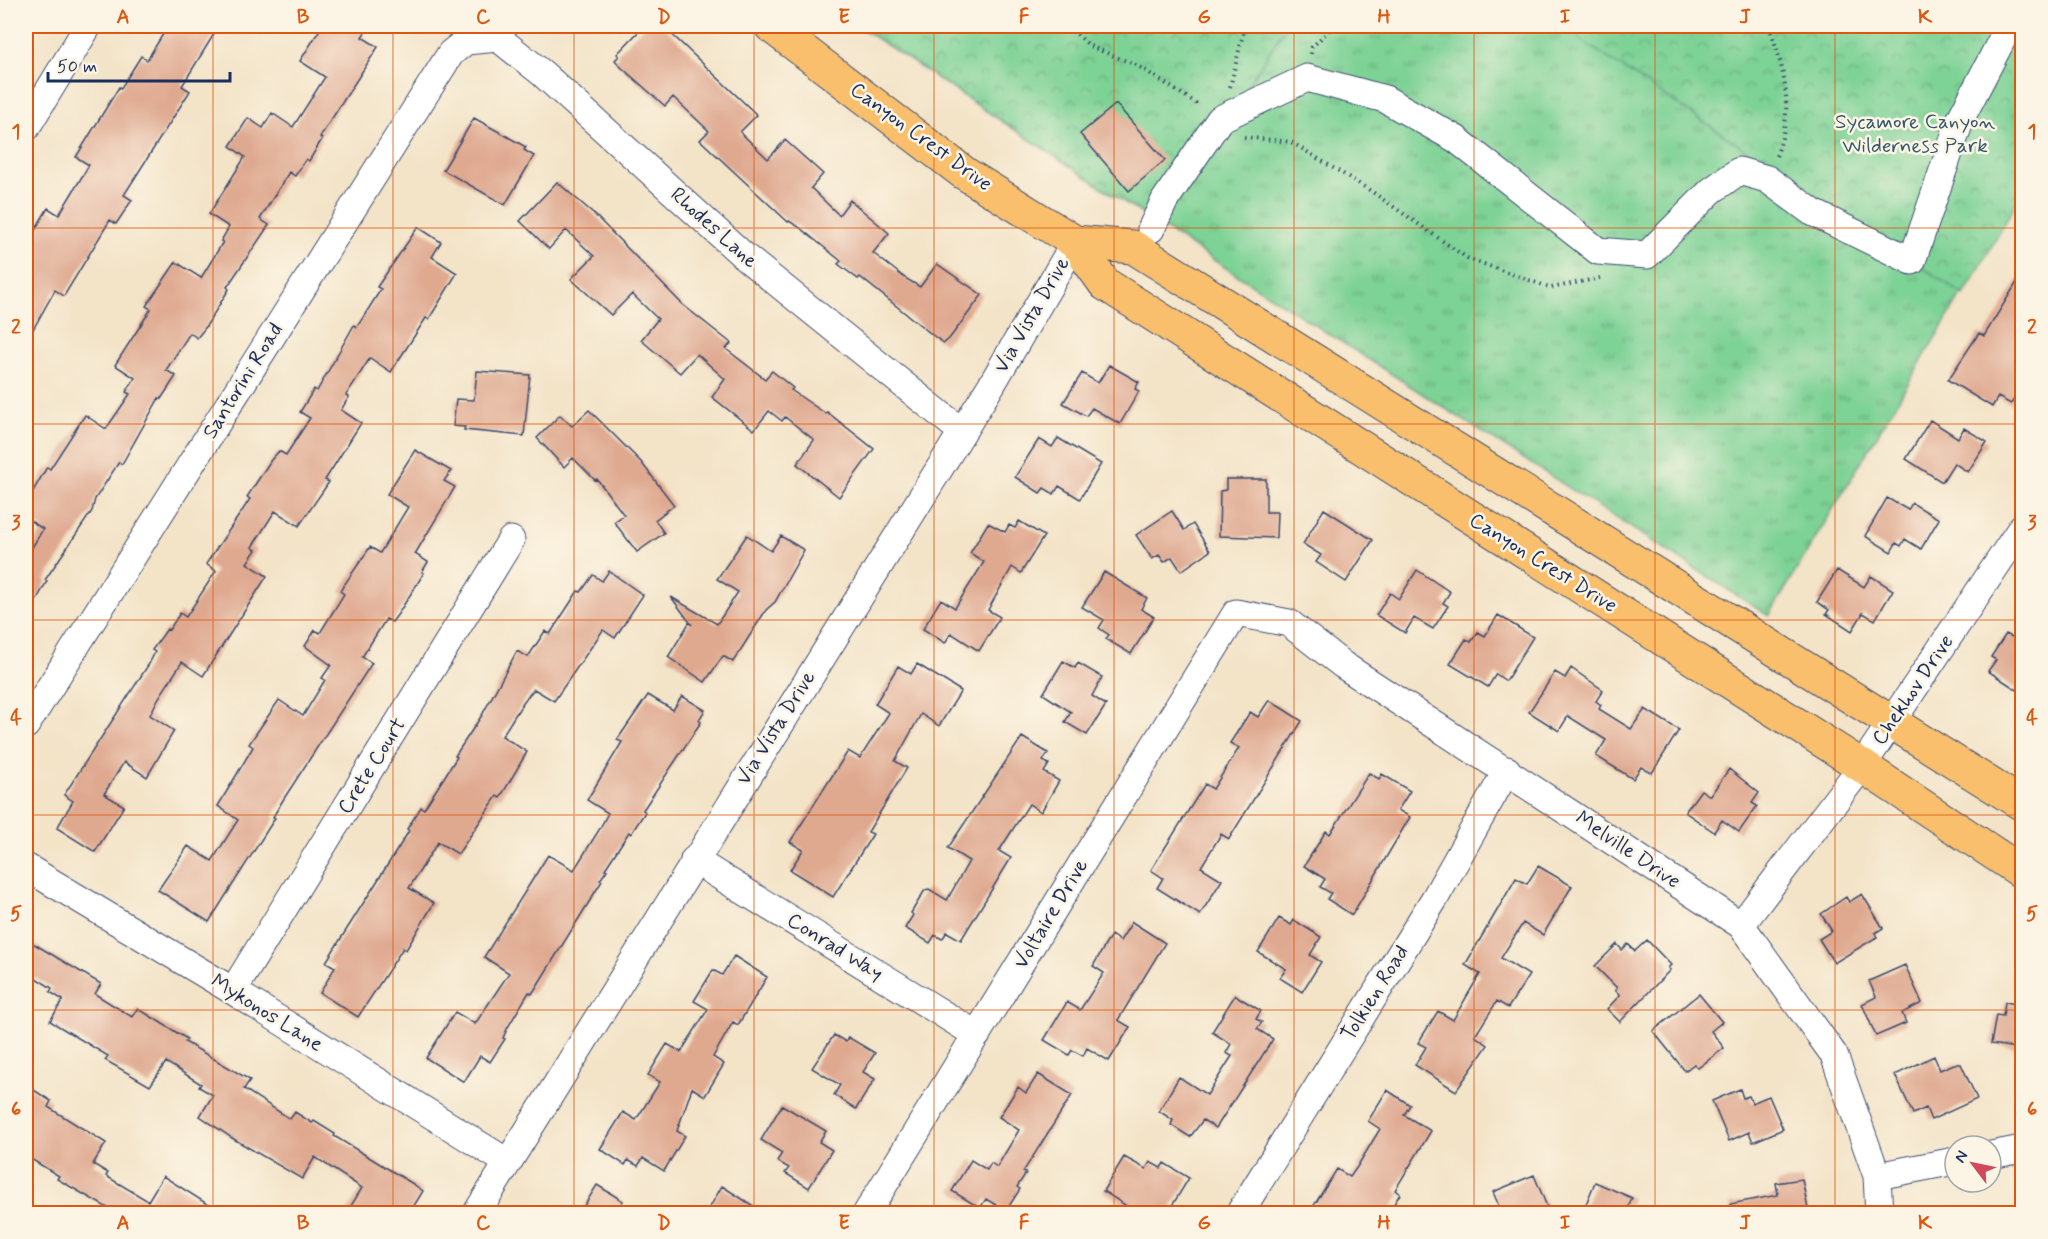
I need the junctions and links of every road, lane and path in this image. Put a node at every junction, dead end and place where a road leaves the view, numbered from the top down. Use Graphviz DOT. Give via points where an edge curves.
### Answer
graph roads {
  1 [pos="88,26"];
  2 [pos="771,26"];
  3 [pos="1068,26"];
  4 [pos="1245,26"];
  5 [pos="1333,26"];
  6 [pos="1769,26"];
  7 [pos="2009,26"];
  8 [pos="466,41"];
  9 [pos="1307,78"];
  10 [pos="1215,126"];
  11 [pos="26,128"];
  12 [pos="1767,179"];
  13 [pos="1151,229"];
  14 [pos="1075,242"];
  15 [pos="1602,277"];
  16 [pos="961,431"];
  17 [pos="2021,534"];
  18 [pos="511,540"];
  19 [pos="1236,613"];
  20 [pos="1892,721"];
  21 [pos="26,725"];
  22 [pos="1862,766"];
  23 [pos="1507,770"];
  24 [pos="2022,804"];
  25 [pos="694,860"];
  26 [pos="26,867"];
  27 [pos="2022,872"];
  28 [pos="1741,925"];
  29 [pos="233,991"];
  30 [pos="977,1035"];
  31 [pos="2022,1149"];
  32 [pos="2003,1153"];
  33 [pos="507,1162"];
  34 [pos="1943,1163"];
  35 [pos="1877,1176"];
  36 [pos="476,1214"];
  37 [pos="866,1214"];
  38 [pos="1239,1214"];
  39 [pos="1879,1214"];
  1 -- 11 [label="street"];
  2 -- 14 [label="main road, Canyon Crest Drive" via="964,172"];
  3 -- 10 [label="path" via="1090,46 1137,66"];
  4 -- 10 [label="path" via="1236,68"];
  5 -- 9 [label="path" via="1312,47"];
  6 -- 12 [label="path" via="1788,105 1783,138"];
  7 -- 12 [label="street" via="1961,118 1912,261 1812,212"];
  8 -- 16 [label="street, Rhodes Lane" via="498,38 516,52 744,256"];
  8 -- 21 [label="street, Santorini Road" via="451,53"];
  9 -- 10 [label="street"];
  9 -- 12 [label="street" via="1385,99 1456,139 1598,251 1647,255 1711,191 1738,171"];
  10 -- 13 [label="street" via="1165,200"];
  10 -- 15 [label="path" via="1291,142 1371,191 1467,258 1551,288"];
  14 -- 16 [label="street, Via Vista Drive"];
  14 -- 20 [label="main road, Canyon Crest Drive" via="1133,247"];
  14 -- 22 [label="main road, Canyon Crest Drive" via="1105,284"];
  16 -- 25 [label="street, Via Vista Drive"];
  17 -- 20 [label="street, Chekhov Drive"];
  18 -- 29 [label="street, Crete Court"];
  19 -- 23 [label="street, Melville Drive" via="1288,623 1343,665"];
  19 -- 30 [label="street, Voltaire Drive"];
  20 -- 22 [label="street, Chekhov Drive"];
  20 -- 24 [label="main road, Canyon Crest Drive"];
  22 -- 27 [label="main road, Canyon Crest Drive"];
  22 -- 28 [label="street, Chekhov Drive"];
  23 -- 28 [label="street, Melville Drive"];
  23 -- 38 [label="street, Tolkien Road" via="1435,898"];
  25 -- 30 [label="street, Conrad Way"];
  25 -- 33 [label="street, Via Vista Drive"];
  26 -- 29 [label="street, Mykonos Lane"];
  28 -- 35 [label="street, Melville Drive" via="1834,1055"];
  29 -- 33 [label="street, Mykonos Lane"];
  30 -- 37 [label="street, Voltaire Drive"];
  31 -- 32 [label="street"];
  33 -- 36 [label="street, Via Vista Drive"];
  34 -- 35 [label="street"];
  35 -- 39 [label="street, Melville Drive"];
}
